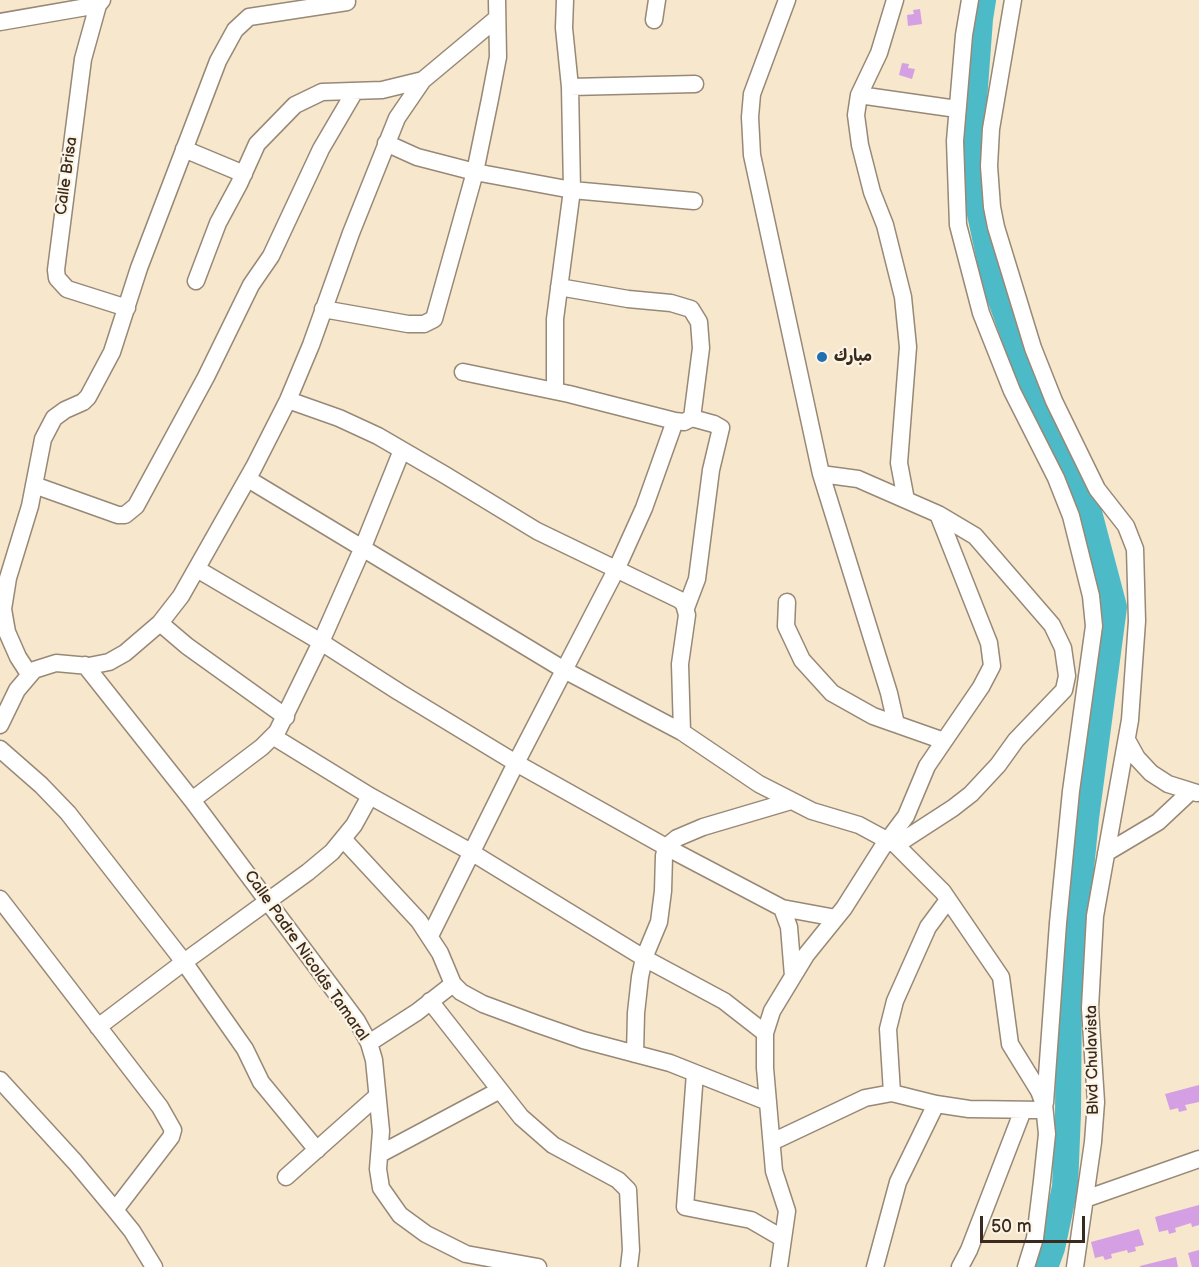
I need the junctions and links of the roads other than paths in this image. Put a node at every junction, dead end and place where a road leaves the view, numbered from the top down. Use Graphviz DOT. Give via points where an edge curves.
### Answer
graph roads {
  1 [pos="497,0"];
  2 [pos="565,0"];
  3 [pos="657,0"];
  4 [pos="787,0"];
  5 [pos="895,0"];
  6 [pos="970,0"];
  7 [pos="1013,0"];
  8 [pos="347,2"];
  9 [pos="100,3"];
  10 [pos="496,19"];
  11 [pos="654,20"];
  12 [pos="0,22"];
  13 [pos="423,80"];
  14 [pos="695,84"];
  15 [pos="570,87"];
  16 [pos="355,91"];
  17 [pos="859,95"];
  18 [pos="957,109"];
  19 [pos="386,143"];
  20 [pos="184,149"];
  21 [pos="475,172"];
  22 [pos="243,174"];
  23 [pos="572,190"];
  24 [pos="694,201"];
  25 [pos="196,281"];
  26 [pos="559,287"];
  27 [pos="127,308"];
  28 [pos="322,309"];
  29 [pos="463,372"];
  30 [pos="555,391"];
  31 [pos="288,400"];
  32 [pos="692,418"];
  33 [pos="675,421"];
  34 [pos="402,450"];
  35 [pos="821,474"];
  36 [pos="248,479"];
  37 [pos="34,485"];
  38 [pos="906,500"];
  39 [pos="938,514"];
  40 [pos="363,547"];
  41 [pos="197,569"];
  42 [pos="616,570"];
  43 [pos="787,602"];
  44 [pos="686,609"];
  45 [pos="160,623"];
  46 [pos="321,642"];
  47 [pos="85,665"];
  48 [pos="566,671"];
  49 [pos="29,674"];
  50 [pos="286,717"];
  51 [pos="896,724"];
  52 [pos="0,725"];
  53 [pos="682,732"];
  54 [pos="274,737"];
  55 [pos="1127,740"];
  56 [pos="944,741"];
  57 [pos="0,749"];
  58 [pos="516,763"];
  59 [pos="1194,793"];
  60 [pos="370,796"];
  61 [pos="192,800"];
  62 [pos="791,801"];
  63 [pos="344,840"];
  64 [pos="892,843"];
  65 [pos="666,847"];
  66 [pos="471,852"];
  67 [pos="1106,853"];
  68 [pos="0,899"];
  69 [pos="948,900"];
  70 [pos="269,901"];
  71 [pos="782,908"];
  72 [pos="836,918"];
  73 [pos="430,936"];
  74 [pos="644,958"];
  75 [pos="184,962"];
  76 [pos="793,976"];
  77 [pos="453,984"];
  78 [pos="430,1001"];
  79 [pos="98,1027"];
  80 [pos="765,1033"];
  81 [pos="369,1043"];
  82 [pos="635,1054"];
  83 [pos="695,1073"];
  84 [pos="0,1080"];
  85 [pos="500,1090"];
  86 [pos="892,1093"];
  87 [pos="376,1097"];
  88 [pos="768,1102"];
  89 [pos="936,1104"];
  90 [pos="1023,1110"];
  91 [pos="1044,1110"];
  92 [pos="772,1142"];
  93 [pos="317,1150"];
  94 [pos="380,1154"];
  95 [pos="1199,1159"];
  96 [pos="286,1177"];
  97 [pos="1085,1199"];
  98 [pos="115,1210"];
  99 [pos="782,1238"];
  100 [pos="154,1267"];
  101 [pos="538,1267"];
  102 [pos="629,1267"];
  103 [pos="779,1267"];
  104 [pos="875,1267"];
  105 [pos="960,1267"];
  106 [pos="1026,1267"];
  107 [pos="1075,1267"];
  1 -- 10 [label="street"];
  2 -- 15 [label="street"];
  3 -- 11 [label="street"];
  4 -- 35 [label="street" via="752,94 752,156"];
  5 -- 17 [label="street" via="879,53"];
  6 -- 18 [label="street"];
  7 -- 55 [label="street, Blvd Chulavista" via="991,129 992,207 1002,251 1054,401 1097,489 1126,526 1135,549 1137,621"];
  8 -- 20 [label="street" via="249,17 235,30 219,61"];
  9 -- 12 [label="street"];
  9 -- 27 [label="street, Calle Brisa" via="83,59 56,270 57,278 67,289"];
  10 -- 13 [label="street"];
  10 -- 21 [label="street" via="498,57"];
  13 -- 16 [label="street" via="382,90"];
  13 -- 19 [label="street" via="397,118"];
  14 -- 15 [label="street"];
  15 -- 23 [label="street"];
  16 -- 22 [label="street" via="322,92 295,105 257,144"];
  16 -- 37 [label="street" via="321,149 271,256 251,285 136,506 125,515 118,515"];
  17 -- 18 [label="street"];
  17 -- 38 [label="street" via="856,115 860,145 903,297 908,347 899,463"];
  18 -- 91 [label="street" via="958,225 981,313 1012,391 1071,516 1091,596 1094,626 1070,802"];
  19 -- 21 [label="street" via="417,157"];
  19 -- 28 [label="street"];
  20 -- 22 [label="street"];
  20 -- 27 [label="street"];
  21 -- 23 [label="street"];
  21 -- 28 [label="street" via="434,319 424,324 408,324"];
  22 -- 25 [label="street" via="218,223"];
  23 -- 24 [label="street"];
  23 -- 26 [label="street"];
  26 -- 30 [label="street"];
  26 -- 32 [label="street" via="692,309 699,322 701,348"];
  27 -- 37 [label="street" via="112,352 92,392 50,422 40,449"];
  28 -- 31 [label="street"];
  29 -- 30 [label="street"];
  30 -- 33 [label="street"];
  31 -- 34 [label="street" via="339,418"];
  31 -- 36 [label="street"];
  32 -- 33 [label="street"];
  32 -- 44 [label="street" via="720,428 696,579"];
  33 -- 42 [label="street" via="644,508"];
  34 -- 40 [label="street"];
  34 -- 42 [label="street" via="537,531"];
  35 -- 38 [label="street" via="858,479"];
  35 -- 51 [label="street"];
  36 -- 40 [label="street"];
  36 -- 41 [label="street"];
  37 -- 49 [label="street" via="3,609 10,639"];
  38 -- 39 [label="street"];
  39 -- 56 [label="street" via="989,643 992,666"];
  39 -- 64 [label="street" via="975,536 1052,625 1064,648 1067,676 1064,690 971,794"];
  40 -- 46 [label="street"];
  40 -- 48 [label="street"];
  41 -- 45 [label="street"];
  41 -- 46 [label="street"];
  42 -- 44 [label="street" via="680,600"];
  42 -- 48 [label="street"];
  43 -- 51 [label="street" via="786,626 802,660 832,693"];
  44 -- 53 [label="street" via="680,664"];
  45 -- 47 [label="street" via="109,662"];
  45 -- 50 [label="street"];
  46 -- 50 [label="street"];
  46 -- 58 [label="street"];
  47 -- 49 [label="street" via="56,663"];
  47 -- 61 [label="street, Calle Padre Nicolás Tamaral"];
  48 -- 53 [label="street"];
  48 -- 58 [label="street"];
  49 -- 52 [label="street"];
  50 -- 54 [label="street"];
  51 -- 56 [label="street"];
  53 -- 62 [label="street"];
  54 -- 60 [label="street"];
  54 -- 61 [label="street"];
  55 -- 59 [label="street" via="1151,773"];
  55 -- 67 [label="street, Blvd Chulavista"];
  56 -- 64 [label="street" via="927,766"];
  57 -- 75 [label="street" via="68,813"];
  58 -- 65 [label="street"];
  58 -- 66 [label="street"];
  59 -- 67 [label="street" via="1158,822"];
  60 -- 63 [label="street"];
  60 -- 66 [label="street"];
  61 -- 70 [label="street, Calle Padre Nicolás Tamaral"];
  62 -- 64 [label="street" via="859,825"];
  62 -- 65 [label="street" via="703,827 676,838"];
  63 -- 70 [label="street"];
  63 -- 73 [label="street"];
  64 -- 69 [label="street"];
  64 -- 72 [label="street"];
  65 -- 71 [label="street"];
  65 -- 74 [label="street" via="659,922"];
  66 -- 73 [label="street"];
  66 -- 74 [label="street"];
  67 -- 97 [label="street, Blvd Chulavista" via="1095,916 1090,1008 1095,1102"];
  68 -- 79 [label="street"];
  69 -- 86 [label="street" via="928,927 896,1001 888,1029"];
  69 -- 91 [label="street" via="1001,977 1011,1044 1039,1091"];
  70 -- 75 [label="street"];
  70 -- 81 [label="street, Calle Padre Nicolás Tamaral"];
  71 -- 72 [label="street"];
  71 -- 76 [label="street" via="789,927"];
  72 -- 76 [label="street"];
  73 -- 77 [label="street"];
  74 -- 80 [label="street" via="724,1001"];
  74 -- 82 [label="street"];
  75 -- 79 [label="street"];
  75 -- 93 [label="street" via="245,1048 261,1082"];
  76 -- 80 [label="street" via="772,1011"];
  77 -- 78 [label="street"];
  77 -- 82 [label="street" via="461,993 516,1016"];
  78 -- 81 [label="street"];
  78 -- 85 [label="street"];
  79 -- 98 [label="street" via="160,1107 173,1130"];
  80 -- 88 [label="street"];
  81 -- 87 [label="street, Calle Padre Nicolás Tamaral"];
  82 -- 83 [label="street"];
  83 -- 88 [label="street"];
  83 -- 99 [label="street" via="685,1207 751,1220"];
  84 -- 98 [label="street"];
  85 -- 94 [label="street"];
  85 -- 102 [label="street" via="521,1117 552,1145 618,1180 628,1190 632,1250"];
  86 -- 89 [label="street"];
  86 -- 92 [label="street" via="865,1098"];
  87 -- 93 [label="street"];
  87 -- 94 [label="street, Calle Padre Nicolás Tamaral"];
  88 -- 92 [label="street"];
  89 -- 90 [label="street"];
  89 -- 104 [label="street" via="898,1182"];
  90 -- 91 [label="street"];
  90 -- 105 [label="street"];
  91 -- 106 [label="street" via="1047,1134 1042,1181 1035,1238"];
  92 -- 99 [label="street" via="774,1171 787,1211"];
  93 -- 96 [label="street"];
  94 -- 101 [label="street, Calle Padre Nicolás Tamaral" via="381,1188 400,1215 426,1234 466,1254"];
  95 -- 97 [label="street"];
  97 -- 107 [label="street, Blvd Chulavista"];
  98 -- 100 [label="street"];
  99 -- 103 [label="street"];
}
